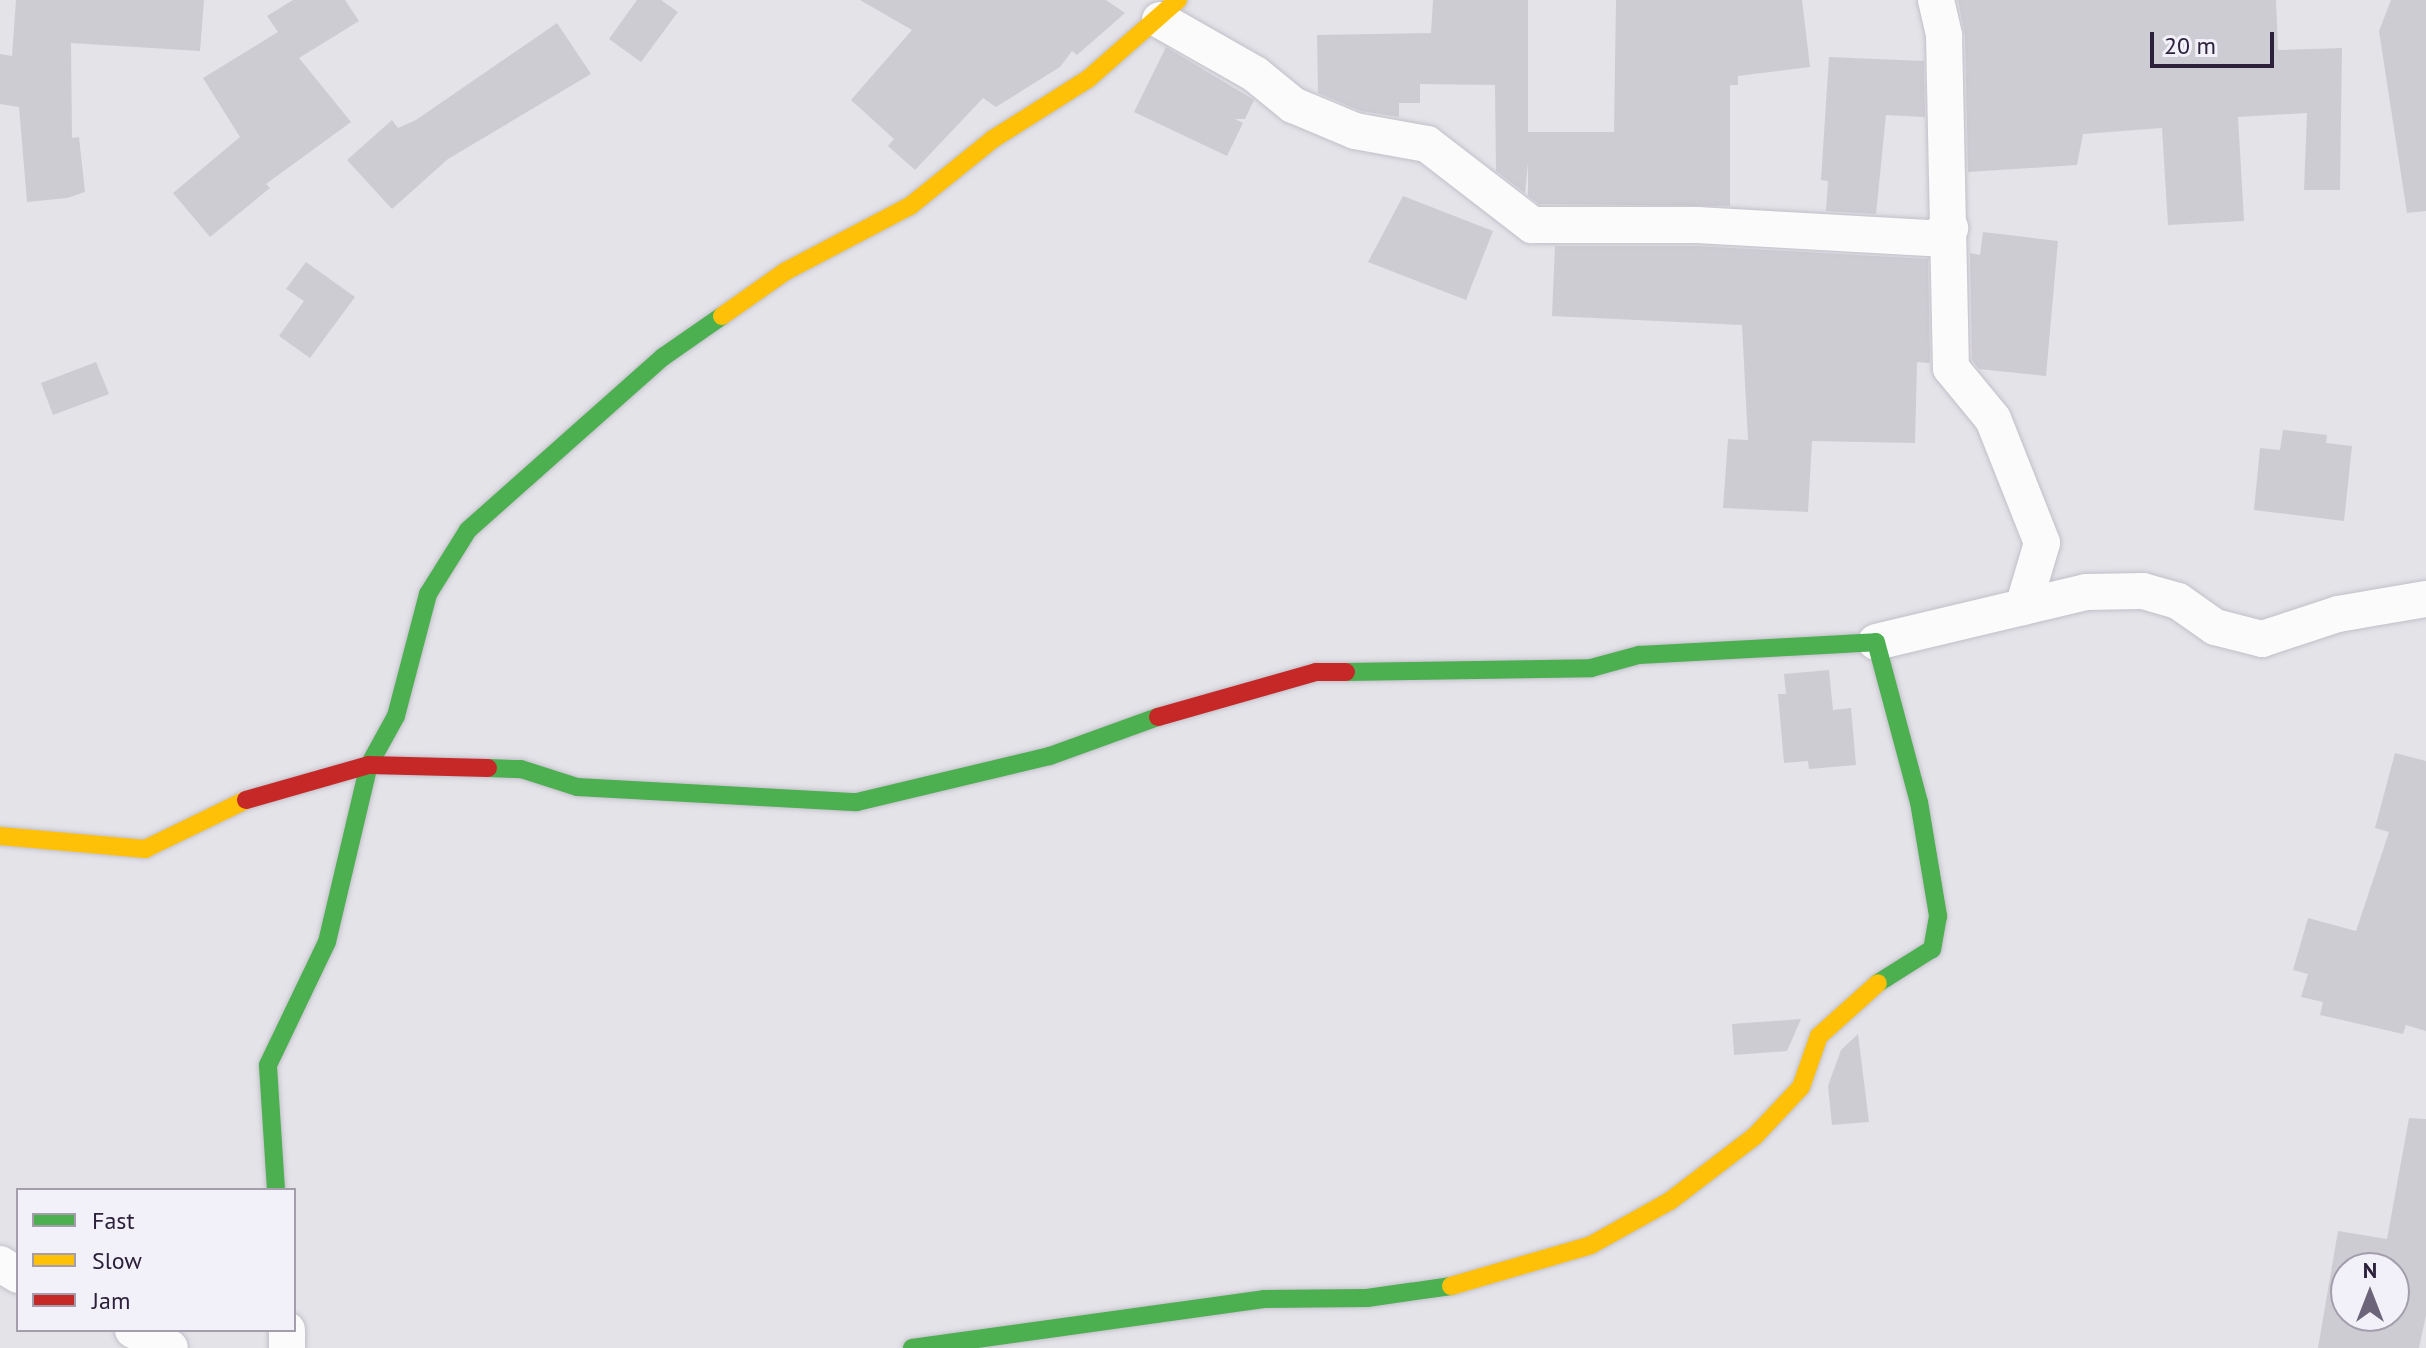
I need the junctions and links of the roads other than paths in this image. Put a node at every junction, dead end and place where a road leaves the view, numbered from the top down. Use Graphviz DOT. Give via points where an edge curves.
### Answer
graph roads {
  1 [pos="1936,0"];
  2 [pos="1169,10"];
  3 [pos="1950,228"];
  4 [pos="2426,599"];
  5 [pos="2023,607"];
  6 [pos="1876,642"];
  7 [pos="369,765"];
  8 [pos="0,836"];
  9 [pos="276,1188"];
  10 [pos="137,1332"];
  11 [pos="170,1348"];
  12 [pos="912,1348"];
  1 -- 3 [label="street" via="1944,36"];
  2 -- 3 [label="street" via="1293,105 1355,131 1427,144 1532,225 1697,225 1933,238"];
  2 -- 7 [label="street" via="910,206 786,271 663,357 468,530 428,594 396,716"];
  3 -- 5 [label="street" via="1951,368 1993,419 2042,543"];
  4 -- 5 [label="street" via="2338,614 2262,639 2215,627 2178,601 2143,591 2086,592"];
  5 -- 6 [label="street"];
  6 -- 7 [label="street" via="1639,655 1591,668 1316,672 1199,702 1050,756 857,802 577,787 521,769"];
  6 -- 12 [label="street" via="1919,802 1938,916 1932,949 1868,990 1819,1036 1801,1087 1755,1136 1670,1201 1591,1245 1459,1285 1367,1298 1264,1299"];
  7 -- 8 [label="street" via="267,790 145,849"];
  7 -- 9 [label="street" via="327,942 268,1065"];
  10 -- 11 [label="street"];
}
